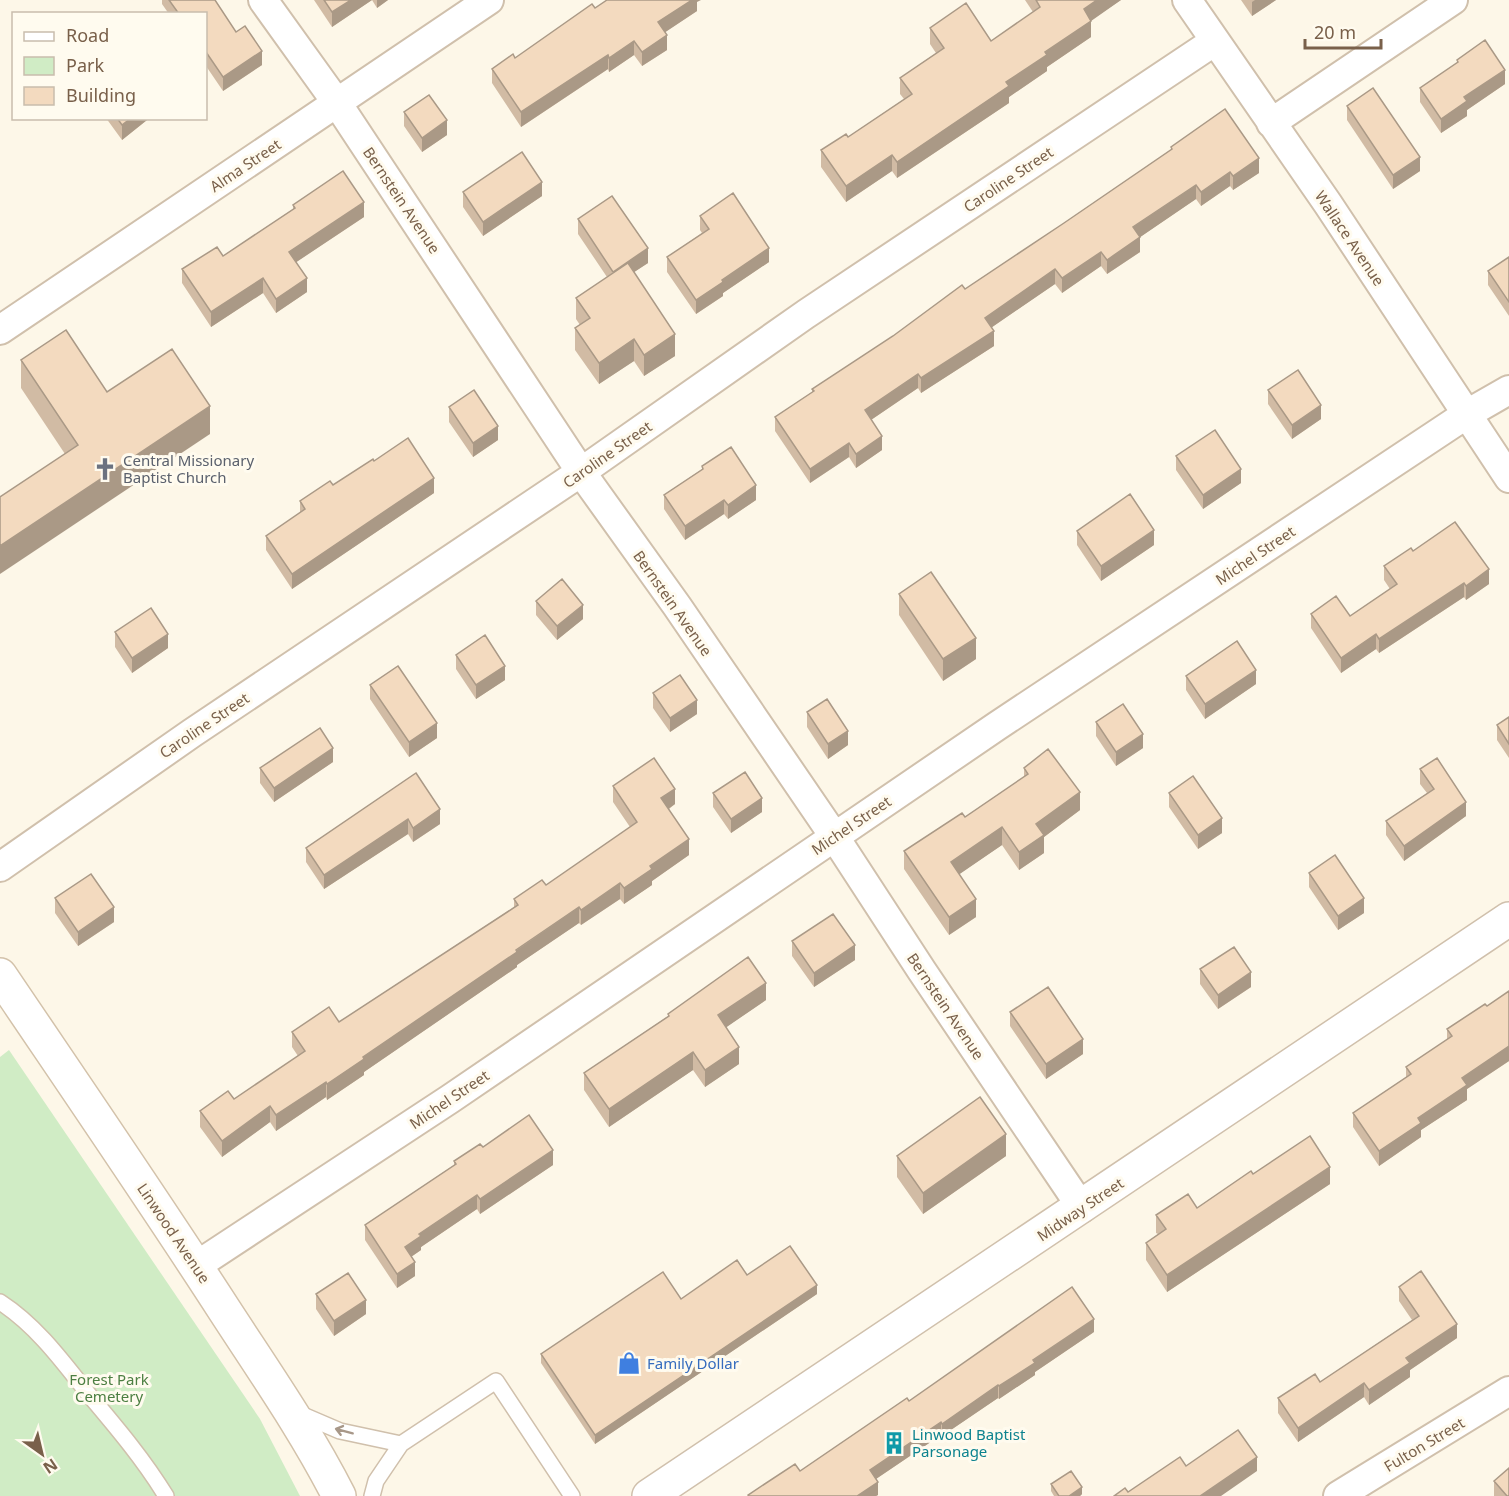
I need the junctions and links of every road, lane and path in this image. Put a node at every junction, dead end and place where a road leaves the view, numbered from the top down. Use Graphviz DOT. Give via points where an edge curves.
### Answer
graph roads {
  1 [pos="263,0"];
  2 [pos="489,0"];
  3 [pos="1187,0"];
  4 [pos="1453,0"];
  5 [pos="1215,41"];
  6 [pos="337,103"];
  7 [pos="1271,123"];
  8 [pos="0,330"];
  9 [pos="1509,390"];
  10 [pos="1467,414"];
  11 [pos="580,472"];
  12 [pos="1509,478"];
  13 [pos="834,836"];
  14 [pos="0,867"];
  15 [pos="1509,920"];
  16 [pos="0,975"];
  17 [pos="1082,1208"];
  18 [pos="196,1266"];
  19 [pos="0,1302"];
  20 [pos="1509,1391"];
  21 [pos="289,1409"];
  22 [pos="401,1444"];
  23 [pos="166,1496"];
  24 [pos="339,1496"];
  25 [pos="372,1496"];
  26 [pos="572,1496"];
  27 [pos="650,1496"];
  28 [pos="1338,1496"];
  1 -- 6 [label="street, Bernstein Avenue"];
  2 -- 6 [label="street, Alma Street"];
  3 -- 5 [label="street, Wallace Avenue"];
  4 -- 7 [label="street"];
  5 -- 7 [label="street, Wallace Avenue"];
  5 -- 11 [label="street, Caroline Street" via="807,314"];
  6 -- 8 [label="street, Alma Street"];
  6 -- 11 [label="street, Bernstein Avenue"];
  7 -- 10 [label="street, Wallace Avenue"];
  9 -- 10 [label="street, Michel Street"];
  10 -- 12 [label="street, Wallace Avenue"];
  10 -- 13 [label="street, Michel Street"];
  11 -- 13 [label="street, Bernstein Avenue"];
  11 -- 14 [label="street, Caroline Street"];
  13 -- 17 [label="street, Bernstein Avenue"];
  13 -- 18 [label="street, Michel Street" via="479,1080"];
  15 -- 17 [label="street, Midway Street"];
  16 -- 18 [label="street, Linwood Avenue"];
  17 -- 27 [label="street, Midway Street"];
  18 -- 21 [label="street, Linwood Avenue"];
  19 -- 23 [label="lane" via="45,1341 134,1449"];
  20 -- 28 [label="street, Fulton Street"];
  22 -- 21 [label="lane, one-way" via="340,1431"];
  21 -- 24 [label="street, Linwood Avenue"];
  22 -- 25 [label="lane" via="376,1481"];
  22 -- 26 [label="lane" via="496,1381"];
}
